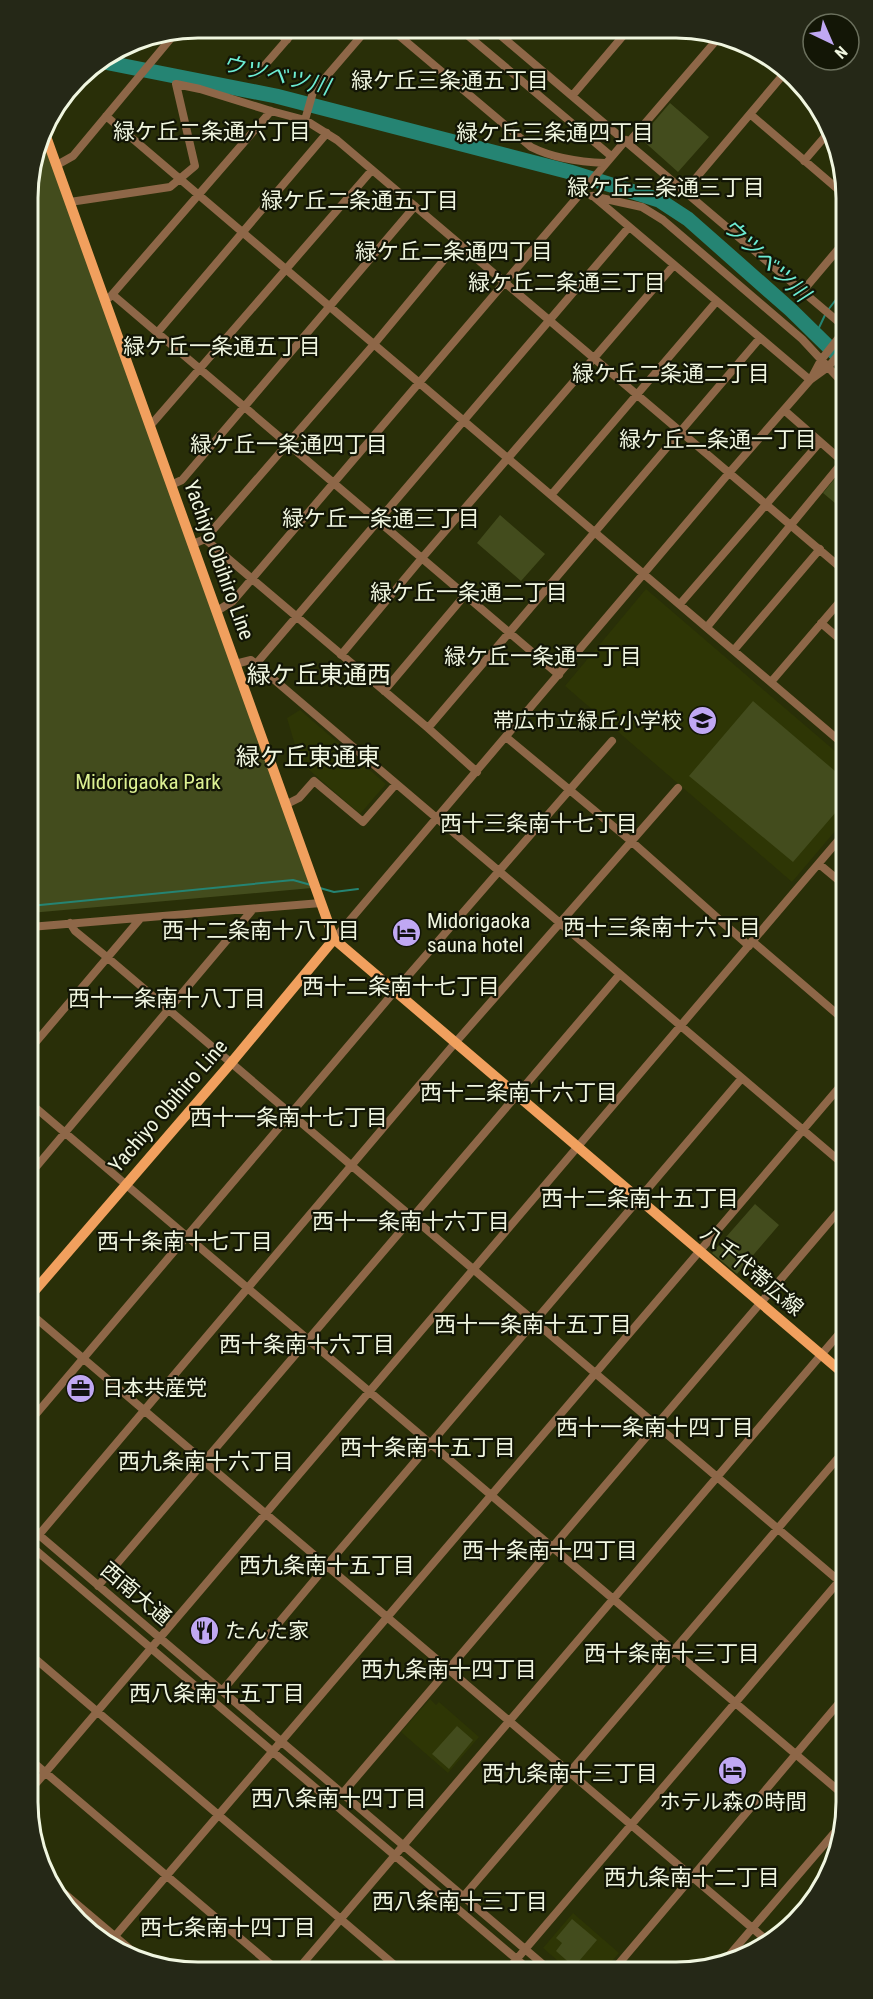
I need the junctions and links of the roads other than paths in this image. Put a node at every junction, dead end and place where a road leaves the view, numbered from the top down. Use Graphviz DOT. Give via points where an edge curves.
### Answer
graph roads {
  1 [pos="360,38"];
  2 [pos="402,38"];
  3 [pos="470,38"];
  4 [pos="504,38"];
  5 [pos="618,38"];
  6 [pos="287,39"];
  7 [pos="169,41"];
  8 [pos="714,42"];
  9 [pos="258,73"];
  10 [pos="781,77"];
  11 [pos="572,96"];
  12 [pos="271,111"];
  13 [pos="750,114"];
  14 [pos="106,116"];
  15 [pos="306,117"];
  16 [pos="327,133"];
  17 [pos="824,138"];
  18 [pos="48,141"];
  19 [pos="627,141"];
  20 [pos="804,161"];
  21 [pos="605,163"];
  22 [pos="57,165"];
  23 [pos="372,170"];
  24 [pos="181,179"];
  25 [pos="835,185"];
  26 [pos="584,188"];
  27 [pos="684,191"];
  28 [pos="199,194"];
  29 [pos="592,195"];
  30 [pos="70,202"];
  31 [pos="415,206"];
  32 [pos="629,227"];
  33 [pos="244,232"];
  34 [pos="458,243"];
  35 [pos="836,252"];
  36 [pos="674,264"];
  37 [pos="287,269"];
  38 [pos="503,282"];
  39 [pos="802,291"];
  40 [pos="109,297"];
  41 [pos="717,302"];
  42 [pos="331,306"];
  43 [pos="836,320"];
  44 [pos="549,321"];
  45 [pos="157,333"];
  46 [pos="760,338"];
  47 [pos="836,341"];
  48 [pos="375,344"];
  49 [pos="593,357"];
  50 [pos="823,357"];
  51 [pos="836,358"];
  52 [pos="830,364"];
  53 [pos="200,370"];
  54 [pos="836,373"];
  55 [pos="810,380"];
  56 [pos="419,382"];
  57 [pos="636,395"];
  58 [pos="244,407"];
  59 [pos="784,410"];
  60 [pos="463,420"];
  61 [pos="150,426"];
  62 [pos="680,432"];
  63 [pos="820,442"];
  64 [pos="288,444"];
  65 [pos="509,457"];
  66 [pos="836,457"];
  67 [pos="836,469"];
  68 [pos="729,473"];
  69 [pos="333,482"];
  70 [pos="171,485"];
  71 [pos="552,494"];
  72 [pos="766,503"];
  73 [pos="379,522"];
  74 [pos="792,525"];
  75 [pos="595,532"];
  76 [pos="205,538"];
  77 [pos="193,544"];
  78 [pos="820,549"];
  79 [pos="422,558"];
  80 [pos="836,563"];
  81 [pos="645,574"];
  82 [pos="251,578"];
  83 [pos="465,595"];
  84 [pos="680,604"];
  85 [pos="836,606"];
  86 [pos="217,611"];
  87 [pos="297,617"];
  88 [pos="821,623"];
  89 [pos="707,627"];
  90 [pos="510,633"];
  91 [pos="836,636"];
  92 [pos="734,650"];
  93 [pos="341,655"];
  94 [pos="236,664"];
  95 [pos="256,664"];
  96 [pos="559,675"];
  97 [pos="771,682"];
  98 [pos="384,691"];
  99 [pos="429,728"];
  100 [pos="506,737"];
  101 [pos="836,738"];
  102 [pos="612,741"];
  103 [pos="477,772"];
  104 [pos="396,784"];
  105 [pos="678,788"];
  106 [pos="570,790"];
  107 [pos="285,805"];
  108 [pos="437,818"];
  109 [pos="631,841"];
  110 [pos="836,844"];
  111 [pos="819,864"];
  112 [pos="499,871"];
  113 [pos="836,878"];
  114 [pos="321,903"];
  115 [pos="253,909"];
  116 [pos="140,919"];
  117 [pos="560,922"];
  118 [pos="70,923"];
  119 [pos="38,926"];
  120 [pos="334,939"];
  121 [pos="751,944"];
  122 [pos="108,958"];
  123 [pos="620,974"];
  124 [pos="394,992"];
  125 [pos="169,1010"];
  126 [pos="835,1014"];
  127 [pos="680,1026"];
  128 [pos="38,1040"];
  129 [pos="455,1043"];
  130 [pos="231,1063"];
  131 [pos="742,1078"];
  132 [pos="835,1092"];
  133 [pos="517,1094"];
  134 [pos="38,1110"];
  135 [pos="291,1114"];
  136 [pos="803,1130"];
  137 [pos="65,1133"];
  138 [pos="577,1147"];
  139 [pos="835,1158"];
  140 [pos="38,1165"];
  141 [pos="351,1166"];
  142 [pos="126,1185"];
  143 [pos="639,1200"];
  144 [pos="835,1215"];
  145 [pos="412,1217"];
  146 [pos="187,1236"];
  147 [pos="699,1252"];
  148 [pos="473,1269"];
  149 [pos="38,1287"];
  150 [pos="248,1288"];
  151 [pos="760,1303"];
  152 [pos="38,1320"];
  153 [pos="535,1322"];
  154 [pos="835,1338"];
  155 [pos="309,1339"];
  156 [pos="821,1355"];
  157 [pos="83,1358"];
  158 [pos="835,1367"];
  159 [pos="596,1373"];
  160 [pos="369,1392"];
  161 [pos="145,1410"];
  162 [pos="38,1413"];
  163 [pos="656,1425"];
  164 [pos="430,1443"];
  165 [pos="835,1461"];
  166 [pos="206,1462"];
  167 [pos="718,1477"];
  168 [pos="491,1495"];
  169 [pos="267,1514"];
  170 [pos="38,1529"];
  171 [pos="778,1529"];
  172 [pos="38,1535"];
  173 [pos="553,1548"];
  174 [pos="38,1550"];
  175 [pos="327,1565"];
  176 [pos="835,1574"];
  177 [pos="98,1586"];
  178 [pos="835,1589"];
  179 [pos="613,1598"];
  180 [pos="388,1617"];
  181 [pos="160,1638"];
  182 [pos="150,1649"];
  183 [pos="674,1650"];
  184 [pos="38,1661"];
  185 [pos="449,1669"];
  186 [pos="222,1690"];
  187 [pos="735,1702"];
  188 [pos="835,1708"];
  189 [pos="97,1711"];
  190 [pos="509,1721"];
  191 [pos="281,1741"];
  192 [pos="273,1751"];
  193 [pos="795,1754"];
  194 [pos="38,1767"];
  195 [pos="570,1772"];
  196 [pos="45,1773"];
  197 [pos="38,1781"];
  198 [pos="835,1788"];
  199 [pos="342,1794"];
  200 [pos="219,1816"];
  201 [pos="631,1825"];
  202 [pos="831,1836"];
  203 [pos="404,1845"];
  204 [pos="395,1854"];
  205 [pos="167,1876"];
  206 [pos="693,1876"];
  207 [pos="69,1897"];
  208 [pos="463,1897"];
  209 [pos="341,1919"];
  210 [pos="752,1928"];
  211 [pos="110,1936"];
  212 [pos="762,1937"];
  213 [pos="114,1938"];
  214 [pos="525,1949"];
  215 [pos="733,1950"];
  216 [pos="517,1959"];
  217 [pos="268,1962"];
  218 [pos="303,1962"];
  219 [pos="391,1962"];
  220 [pos="514,1962"];
  221 [pos="520,1962"];
  222 [pos="540,1962"];
  223 [pos="620,1962"];
  1 -- 15 [label="street" via="312,95"];
  2 -- 21 [label="street" via="531,147 581,162"];
  3 -- 21 [label="street"];
  4 -- 11 [label="street"];
  5 -- 11 [label="street"];
  6 -- 9 [label="street"];
  7 -- 14 [label="street"];
  8 -- 19 [label="street"];
  10 -- 13 [label="street"];
  11 -- 19 [label="street"];
  12 -- 15 [label="street"];
  12 -- 24 [label="street" via="177,84 195,166"];
  12 -- 28 [label="street"];
  13 -- 20 [label="street"];
  13 -- 27 [label="street"];
  14 -- 22 [label="street" via="73,156"];
  14 -- 24 [label="street"];
  15 -- 16 [label="street"];
  16 -- 23 [label="street"];
  16 -- 33 [label="street"];
  17 -- 20 [label="street"];
  18 -- 22 [label="main road, Yachiyo Obihiro Line"];
  19 -- 21 [label="street"];
  19 -- 27 [label="street"];
  20 -- 25 [label="street"];
  21 -- 26 [label="street"];
  22 -- 30 [label="main road, Yachiyo Obihiro Line"];
  23 -- 31 [label="street"];
  23 -- 37 [label="street"];
  24 -- 28 [label="street"];
  24 -- 30 [label="street" via="170,187"];
  26 -- 29 [label="street"];
  26 -- 38 [label="street"];
  27 -- 39 [label="street"];
  28 -- 33 [label="street"];
  28 -- 40 [label="street"];
  29 -- 32 [label="street"];
  29 -- 50 [label="street" via="642,207 663,220"];
  30 -- 40 [label="main road, Yachiyo Obihiro Line"];
  31 -- 34 [label="street"];
  31 -- 42 [label="street"];
  32 -- 36 [label="street"];
  32 -- 44 [label="street"];
  33 -- 37 [label="street"];
  33 -- 45 [label="street"];
  34 -- 38 [label="street"];
  34 -- 48 [label="street"];
  35 -- 39 [label="street"];
  36 -- 41 [label="street"];
  36 -- 49 [label="street"];
  37 -- 42 [label="street"];
  37 -- 53 [label="street"];
  38 -- 44 [label="street"];
  38 -- 56 [label="street"];
  39 -- 43 [label="street"];
  40 -- 45 [label="street"];
  40 -- 61 [label="main road, Yachiyo Obihiro Line"];
  41 -- 46 [label="street"];
  41 -- 57 [label="street"];
  42 -- 48 [label="street"];
  42 -- 58 [label="street"];
  44 -- 49 [label="street"];
  44 -- 60 [label="street"];
  45 -- 53 [label="street"];
  46 -- 55 [label="street"];
  46 -- 62 [label="street"];
  47 -- 50 [label="street"];
  48 -- 56 [label="street"];
  48 -- 64 [label="street"];
  49 -- 57 [label="street"];
  49 -- 65 [label="street"];
  50 -- 52 [label="street"];
  50 -- 55 [label="street"];
  51 -- 52 [label="street"];
  52 -- 54 [label="street"];
  52 -- 55 [label="street"];
  53 -- 58 [label="street"];
  53 -- 61 [label="street"];
  55 -- 59 [label="street"];
  56 -- 60 [label="street"];
  56 -- 69 [label="street"];
  57 -- 62 [label="street"];
  57 -- 71 [label="street"];
  58 -- 64 [label="street"];
  58 -- 70 [label="street" via="182,480"];
  59 -- 63 [label="street"];
  59 -- 68 [label="street"];
  60 -- 65 [label="street"];
  60 -- 73 [label="street"];
  61 -- 70 [label="main road, Yachiyo Obihiro Line"];
  62 -- 68 [label="street"];
  62 -- 75 [label="street"];
  63 -- 66 [label="street"];
  63 -- 72 [label="street"];
  64 -- 69 [label="street"];
  64 -- 76 [label="street"];
  65 -- 71 [label="street"];
  65 -- 79 [label="street"];
  67 -- 74 [label="street"];
  68 -- 72 [label="street"];
  68 -- 81 [label="street"];
  69 -- 73 [label="street"];
  69 -- 82 [label="street"];
  70 -- 77 [label="main road, Yachiyo Obihiro Line"];
  71 -- 75 [label="street"];
  72 -- 74 [label="street"];
  72 -- 84 [label="street"];
  73 -- 79 [label="street"];
  73 -- 87 [label="street"];
  74 -- 78 [label="street"];
  74 -- 89 [label="street"];
  75 -- 81 [label="street"];
  75 -- 90 [label="street"];
  76 -- 77 [label="street"];
  76 -- 82 [label="street"];
  77 -- 86 [label="main road, Yachiyo Obihiro Line"];
  78 -- 80 [label="street"];
  78 -- 92 [label="street"];
  79 -- 83 [label="street"];
  79 -- 93 [label="street"];
  81 -- 84 [label="street"];
  81 -- 96 [label="street"];
  82 -- 86 [label="street" via="233,601"];
  82 -- 87 [label="street"];
  83 -- 90 [label="street"];
  83 -- 98 [label="street"];
  84 -- 89 [label="street"];
  85 -- 88 [label="street"];
  86 -- 94 [label="main road, Yachiyo Obihiro Line"];
  87 -- 93 [label="street"];
  87 -- 95 [label="street"];
  88 -- 91 [label="street"];
  88 -- 97 [label="street"];
  89 -- 92 [label="street"];
  90 -- 96 [label="street"];
  90 -- 99 [label="street"];
  92 -- 97 [label="street"];
  93 -- 98 [label="street"];
  94 -- 95 [label="street" via="251,660"];
  94 -- 107 [label="main road, Yachiyo Obihiro Line"];
  95 -- 104 [label="street"];
  96 -- 100 [label="street"];
  97 -- 101 [label="street"];
  98 -- 99 [label="street"];
  99 -- 103 [label="street"];
  100 -- 103 [label="street"];
  100 -- 106 [label="street"];
  102 -- 106 [label="street"];
  103 -- 108 [label="street"];
  104 -- 107 [label="street" via="363,822 314,781 299,798"];
  104 -- 108 [label="street"];
  105 -- 109 [label="street"];
  106 -- 109 [label="street"];
  106 -- 112 [label="street"];
  107 -- 114 [label="main road, Yachiyo Obihiro Line"];
  108 -- 112 [label="street"];
  108 -- 120 [label="street"];
  109 -- 117 [label="street"];
  109 -- 121 [label="street"];
  110 -- 111 [label="street"];
  111 -- 113 [label="street"];
  111 -- 121 [label="street"];
  112 -- 117 [label="street"];
  112 -- 124 [label="street"];
  114 -- 115 [label="street"];
  114 -- 120 [label="main road, Yachiyo Obihiro Line"];
  115 -- 116 [label="street"];
  115 -- 125 [label="street"];
  116 -- 118 [label="street"];
  116 -- 122 [label="street"];
  117 -- 123 [label="street"];
  117 -- 129 [label="street"];
  118 -- 119 [label="street"];
  118 -- 122 [label="street"];
  120 -- 124 [label="main road, 八千代帯広線"];
  120 -- 130 [label="main road, Yachiyo Obihiro Line"];
  121 -- 126 [label="street"];
  121 -- 127 [label="street"];
  122 -- 125 [label="street"];
  122 -- 128 [label="street"];
  123 -- 127 [label="street"];
  123 -- 133 [label="street"];
  124 -- 129 [label="main road, 八千代帯広線"];
  124 -- 135 [label="street"];
  125 -- 130 [label="street"];
  125 -- 137 [label="street"];
  127 -- 131 [label="street"];
  127 -- 138 [label="street"];
  129 -- 133 [label="main road, 八千代帯広線"];
  129 -- 141 [label="street"];
  130 -- 135 [label="street"];
  130 -- 142 [label="main road, Yachiyo Obihiro Line"];
  131 -- 136 [label="street"];
  131 -- 143 [label="street"];
  132 -- 136 [label="street"];
  133 -- 138 [label="main road, 八千代帯広線"];
  133 -- 145 [label="street"];
  134 -- 137 [label="street"];
  135 -- 141 [label="street"];
  135 -- 146 [label="street"];
  136 -- 139 [label="street"];
  136 -- 147 [label="street"];
  137 -- 140 [label="street"];
  137 -- 142 [label="street"];
  138 -- 143 [label="main road, 八千代帯広線"];
  138 -- 148 [label="street"];
  141 -- 145 [label="street"];
  141 -- 150 [label="street"];
  142 -- 146 [label="street"];
  142 -- 149 [label="main road, Yachiyo Obihiro Line"];
  143 -- 147 [label="main road, 八千代帯広線"];
  143 -- 153 [label="street"];
  144 -- 151 [label="street"];
  145 -- 148 [label="street"];
  145 -- 155 [label="street"];
  146 -- 150 [label="street"];
  146 -- 157 [label="street"];
  147 -- 151 [label="main road, 八千代帯広線"];
  147 -- 159 [label="street"];
  148 -- 153 [label="street"];
  148 -- 160 [label="street"];
  150 -- 155 [label="street"];
  150 -- 161 [label="street"];
  151 -- 156 [label="main road, 八千代帯広線"];
  151 -- 163 [label="street"];
  152 -- 157 [label="street"];
  153 -- 159 [label="street"];
  153 -- 164 [label="street"];
  154 -- 156 [label="street"];
  155 -- 160 [label="street"];
  155 -- 166 [label="street"];
  156 -- 158 [label="main road, 八千代帯広線"];
  156 -- 167 [label="street"];
  157 -- 161 [label="street"];
  157 -- 162 [label="street"];
  159 -- 163 [label="street"];
  159 -- 168 [label="street"];
  160 -- 164 [label="street"];
  160 -- 169 [label="street"];
  161 -- 166 [label="street"];
  161 -- 170 [label="street"];
  163 -- 167 [label="street"];
  163 -- 173 [label="street"];
  164 -- 168 [label="street"];
  164 -- 175 [label="street"];
  165 -- 171 [label="street"];
  166 -- 169 [label="street"];
  166 -- 177 [label="street"];
  167 -- 171 [label="street"];
  167 -- 179 [label="street"];
  168 -- 173 [label="street"];
  168 -- 180 [label="street"];
  169 -- 175 [label="street"];
  169 -- 181 [label="street"];
  171 -- 176 [label="street"];
  171 -- 183 [label="street"];
  172 -- 177 [label="street, 西南大通"];
  173 -- 179 [label="street"];
  173 -- 185 [label="street"];
  174 -- 182 [label="street, 西南大通"];
  175 -- 180 [label="street"];
  175 -- 186 [label="street"];
  177 -- 181 [label="street, 西南大通"];
  178 -- 187 [label="street"];
  179 -- 183 [label="street"];
  179 -- 190 [label="street"];
  180 -- 185 [label="street"];
  180 -- 191 [label="street"];
  181 -- 182 [label="street"];
  181 -- 186 [label="street, 西南大通"];
  182 -- 189 [label="street"];
  182 -- 192 [label="street, 西南大通"];
  183 -- 187 [label="street"];
  183 -- 195 [label="street"];
  184 -- 189 [label="street"];
  185 -- 190 [label="street"];
  185 -- 199 [label="street"];
  186 -- 191 [label="street, 西南大通"];
  187 -- 193 [label="street"];
  187 -- 201 [label="street"];
  188 -- 193 [label="street"];
  189 -- 196 [label="street"];
  189 -- 200 [label="street"];
  190 -- 195 [label="street"];
  190 -- 203 [label="street"];
  191 -- 192 [label="street"];
  191 -- 199 [label="street, 西南大通"];
  192 -- 200 [label="street"];
  192 -- 204 [label="street, 西南大通"];
  193 -- 198 [label="street"];
  193 -- 206 [label="street"];
  194 -- 196 [label="street"];
  195 -- 201 [label="street"];
  195 -- 208 [label="street"];
  196 -- 197 [label="street"];
  196 -- 205 [label="street"];
  199 -- 203 [label="street, 西南大通"];
  200 -- 205 [label="street"];
  200 -- 209 [label="street"];
  201 -- 206 [label="street"];
  201 -- 214 [label="street"];
  202 -- 210 [label="street"];
  203 -- 204 [label="street"];
  203 -- 208 [label="street, 西南大通"];
  204 -- 209 [label="street"];
  204 -- 216 [label="street, 西南大通"];
  205 -- 213 [label="street"];
  205 -- 217 [label="street"];
  206 -- 210 [label="street"];
  206 -- 223 [label="street"];
  207 -- 211 [label="street"];
  208 -- 214 [label="street, 西南大通"];
  209 -- 218 [label="street"];
  209 -- 219 [label="street"];
  210 -- 212 [label="street"];
  210 -- 215 [label="street"];
  214 -- 216 [label="street"];
  214 -- 222 [label="street, 西南大通"];
  216 -- 220 [label="street"];
  216 -- 221 [label="street, 西南大通"];
}
